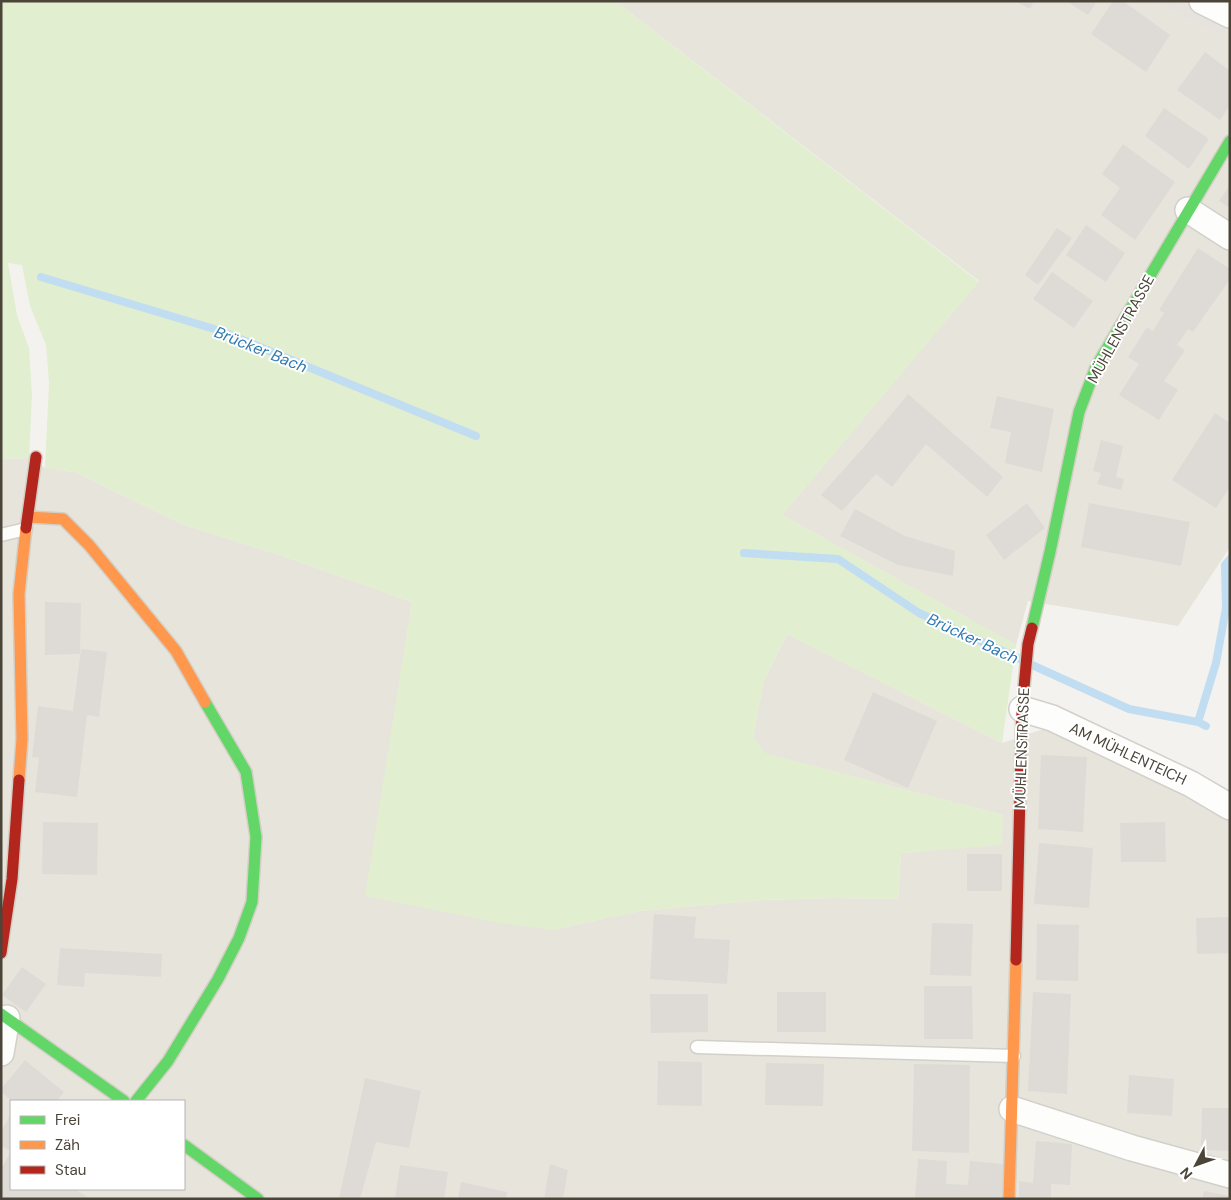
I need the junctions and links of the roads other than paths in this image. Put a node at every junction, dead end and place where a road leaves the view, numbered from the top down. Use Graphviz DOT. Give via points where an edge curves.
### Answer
graph roads {
  1 [pos="1202,1"];
  2 [pos="1230,15"];
  3 [pos="1230,141"];
  4 [pos="1188,210"];
  5 [pos="1230,237"];
  6 [pos="36,457"];
  7 [pos="27,523"];
  8 [pos="1,535"];
  9 [pos="1023,697"];
  10 [pos="1230,807"];
  11 [pos="1,953"];
  12 [pos="4,1016"];
  13 [pos="697,1047"];
  14 [pos="1,1053"];
  15 [pos="1014,1056"];
  16 [pos="123,1100"];
  17 [pos="137,1100"];
  18 [pos="1012,1109"];
  19 [pos="185,1146"];
  20 [pos="1230,1175"];
  21 [pos="258,1199"];
  22 [pos="1009,1199"];
  1 -- 2 [label="street"];
  3 -- 4 [label="street, MÜHLENSTRASSE"];
  4 -- 5 [label="street"];
  4 -- 9 [label="street, MÜHLENSTRASSE" via="1096,367 1079,412 1028,648"];
  6 -- 7 [label="street"];
  7 -- 8 [label="lane"];
  7 -- 11 [label="street" via="19,594 22,739 12,879"];
  7 -- 17 [label="street" via="63,518 89,545 176,651 246,772 256,837 252,902 239,938 218,979 168,1061"];
  9 -- 10 [label="street, AM MÜHLENTEICH" via="1061,722 1191,784"];
  9 -- 15 [label="street, MÜHLENSTRASSE"];
  12 -- 14 [label="street"];
  12 -- 16 [label="street"];
  13 -- 15 [label="lane"];
  15 -- 18 [label="street, MÜHLENSTRASSE"];
  18 -- 20 [label="street" via="1132,1148"];
  18 -- 22 [label="street, MÜHLENSTRASSE"];
  19 -- 21 [label="street"];
}
